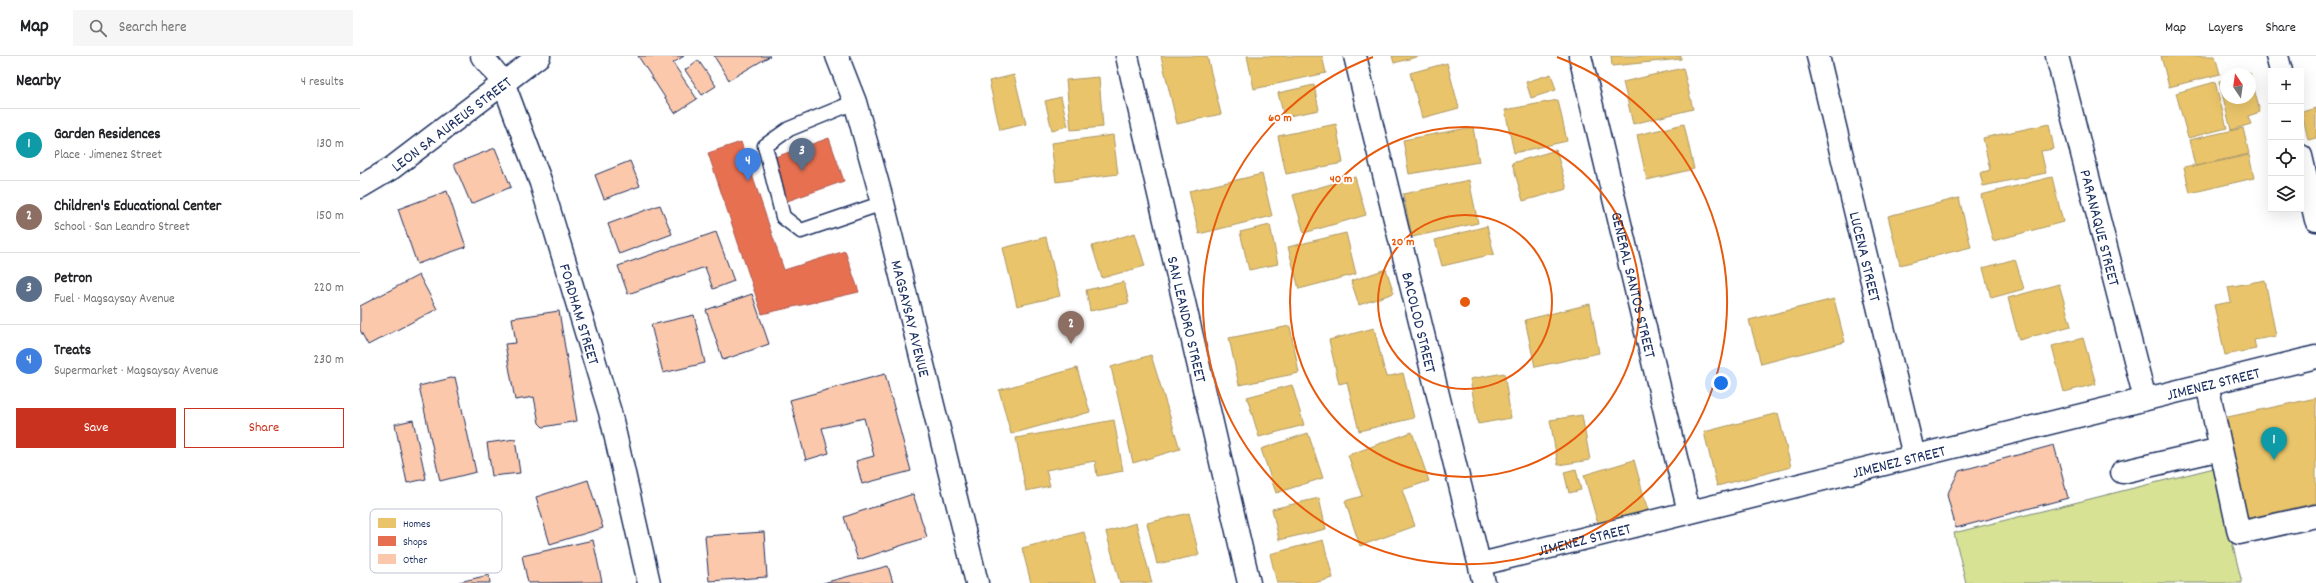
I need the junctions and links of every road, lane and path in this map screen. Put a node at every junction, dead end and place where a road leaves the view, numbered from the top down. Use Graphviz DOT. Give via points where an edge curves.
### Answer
graph roads {
  1 [pos="482,56"];
  2 [pos="539,56"];
  3 [pos="837,56"];
  4 [pos="1127,56"];
  5 [pos="1355,56"];
  6 [pos="1580,56"];
  7 [pos="1818,56"];
  8 [pos="2057,56"];
  9 [pos="2277,56"];
  10 [pos="2280,68"];
  11 [pos="502,82"];
  12 [pos="855,102"];
  13 [pos="2304,169"];
  14 [pos="360,187"];
  15 [pos="883,203"];
  16 [pos="2316,220"];
  17 [pos="2316,357"];
  18 [pos="2207,384"];
  19 [pos="2145,399"];
  20 [pos="2221,449"];
  21 [pos="1914,456"];
  22 [pos="2122,472"];
  23 [pos="1689,512"];
  24 [pos="2316,516"];
  25 [pos="1482,574"];
  26 [pos="649,583"];
  27 [pos="977,583"];
  28 [pos="1249,583"];
  1 -- 11 [label="street, FORDHAM STREET"];
  2 -- 11 [label="street, LEON SA AUREUS STREET"];
  3 -- 12 [label="street, MAGSAYSAY AVENUE"];
  4 -- 28 [label="street, SAN LEANDRO STREET"];
  5 -- 25 [label="street, BACOLOD STREET"];
  6 -- 23 [label="street, GENERAL SANTOS STREET"];
  7 -- 21 [label="street, LUCENA STREET"];
  8 -- 19 [label="street, PARANAQUE STREET"];
  9 -- 10 [label="street"];
  11 -- 14 [label="street, LEON SA AUREUS STREET" via="392,168"];
  11 -- 26 [label="street, FORDHAM STREET" via="541,184 608,404"];
  12 -- 15 [label="street, MAGSAYSAY AVENUE"];
  12 -- 15 [label="lane" via="789,129 765,146 783,217 801,231"];
  13 -- 16 [label="street"];
  15 -- 27 [label="street, MAGSAYSAY AVENUE"];
  17 -- 18 [label="street, JIMENEZ STREET"];
  18 -- 19 [label="street, JIMENEZ STREET"];
  18 -- 20 [label="street"];
  19 -- 21 [label="street, JIMENEZ STREET"];
  20 -- 22 [label="street"];
  20 -- 24 [label="street" via="2239,533"];
  21 -- 23 [label="street, JIMENEZ STREET"];
  23 -- 25 [label="street, JIMENEZ STREET"];
}
